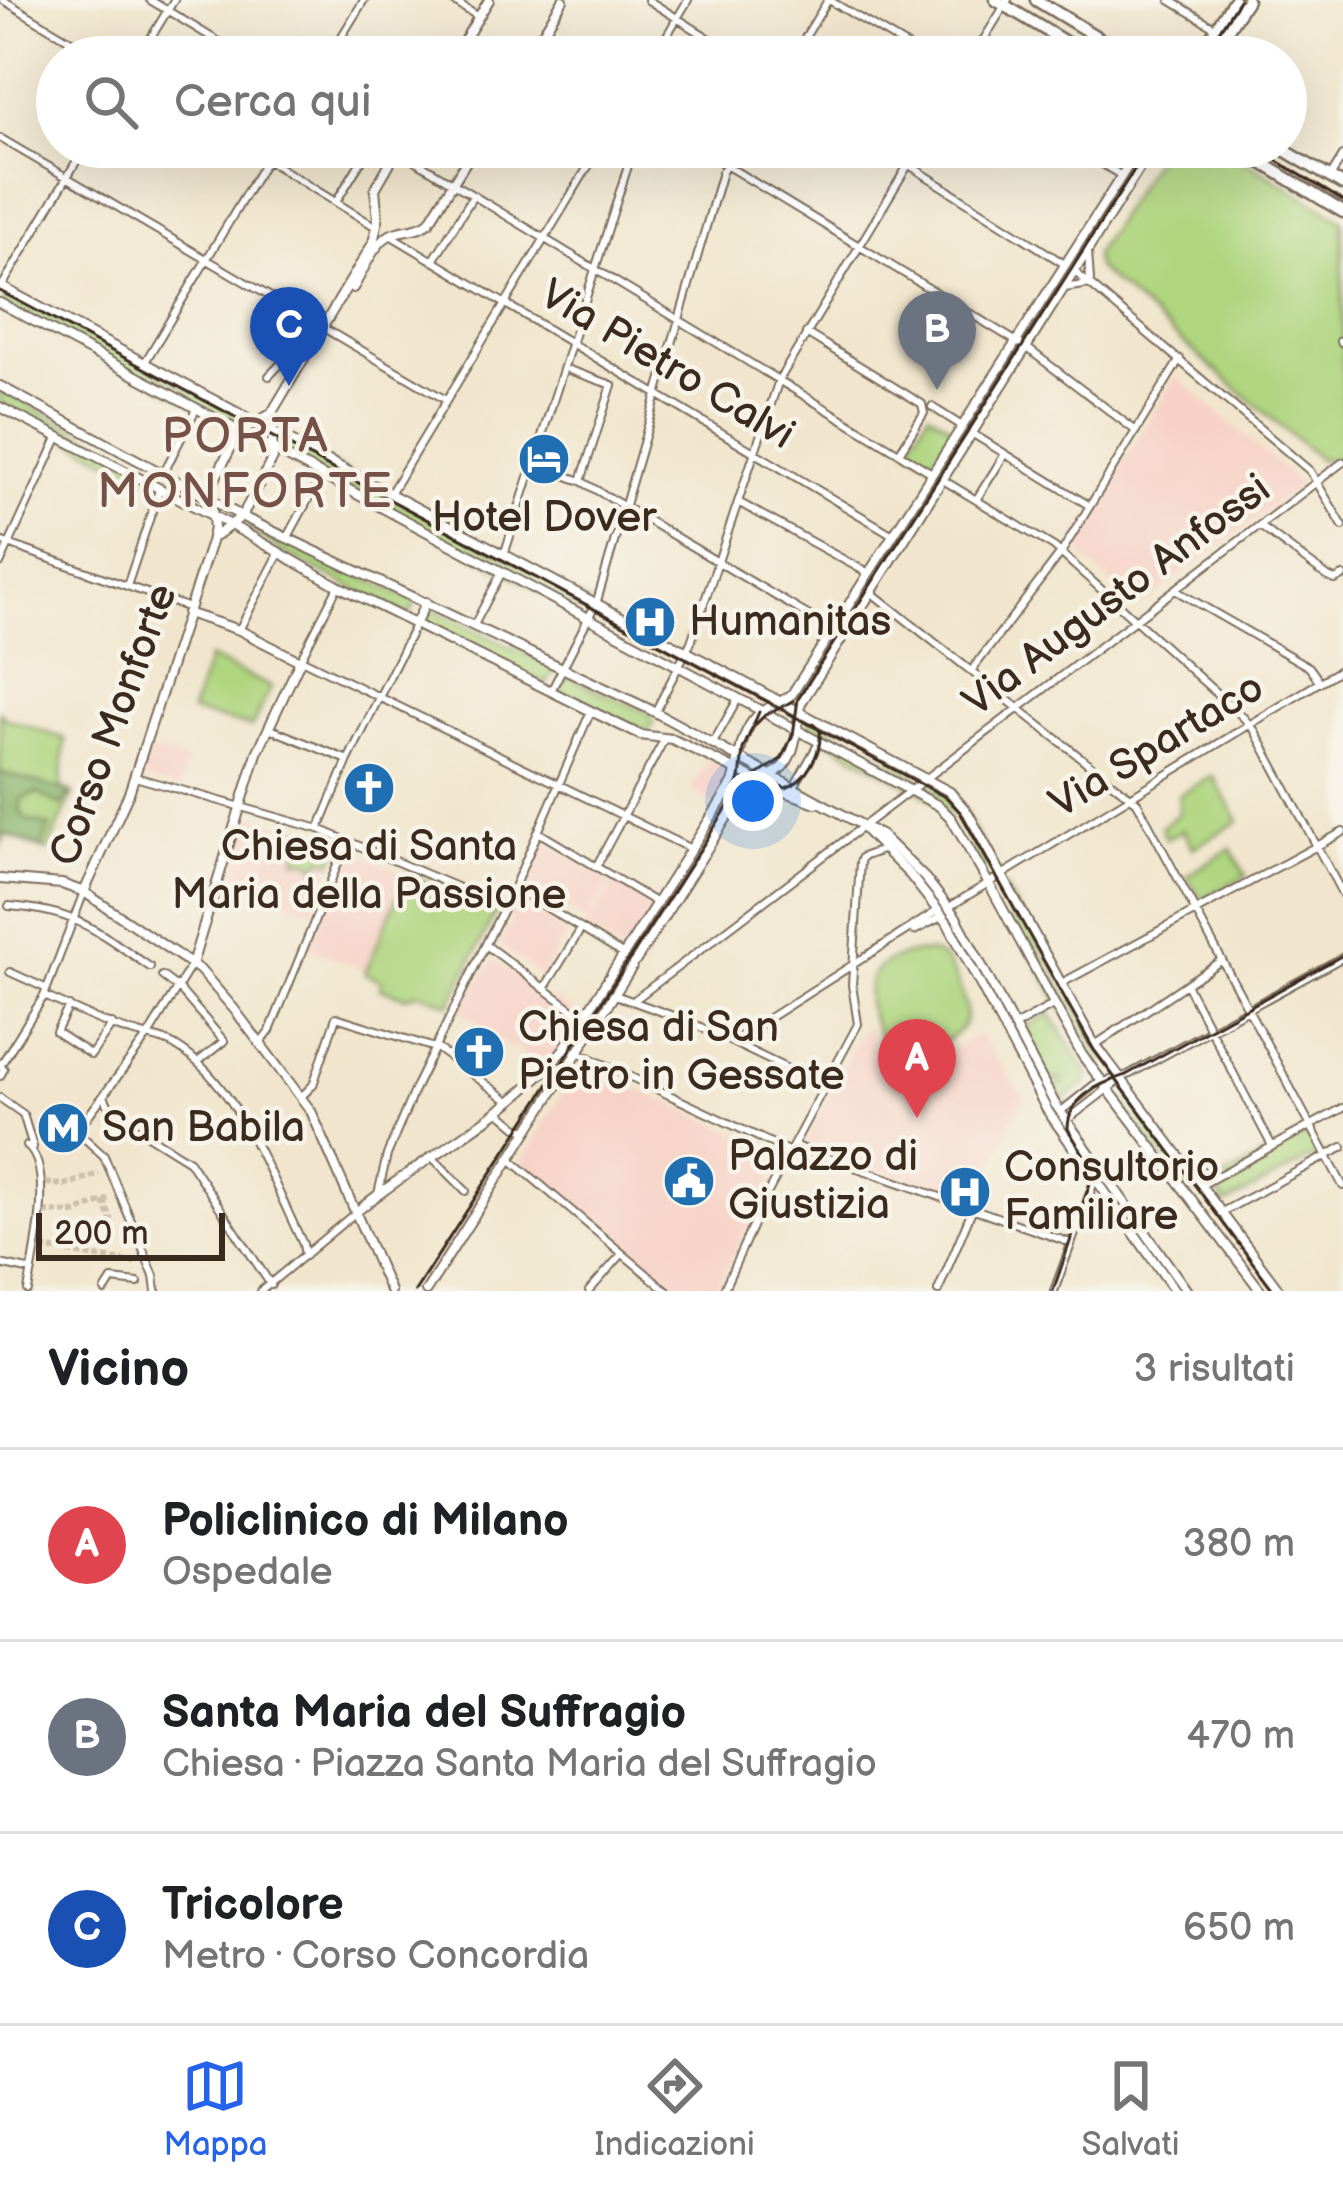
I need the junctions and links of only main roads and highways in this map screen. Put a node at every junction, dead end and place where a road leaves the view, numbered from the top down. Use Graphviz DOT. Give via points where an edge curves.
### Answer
graph roads {
  1 [pos="1036,0"];
  2 [pos="1234,0"];
  3 [pos="1247,0"];
  4 [pos="1003,2"];
  5 [pos="1057,36"];
  6 [pos="1095,36"];
  7 [pos="1211,36"];
  8 [pos="1224,36"];
  9 [pos="1307,163"];
  10 [pos="1271,168"];
  11 [pos="1343,185"];
  12 [pos="1343,212"];
  1 -- 6 [label="main road"];
  2 -- 7 [label="main road"];
  3 -- 8 [label="main road"];
  4 -- 5 [label="main road"];
  9 -- 11 [label="main road"];
  10 -- 12 [label="main road"];
}
